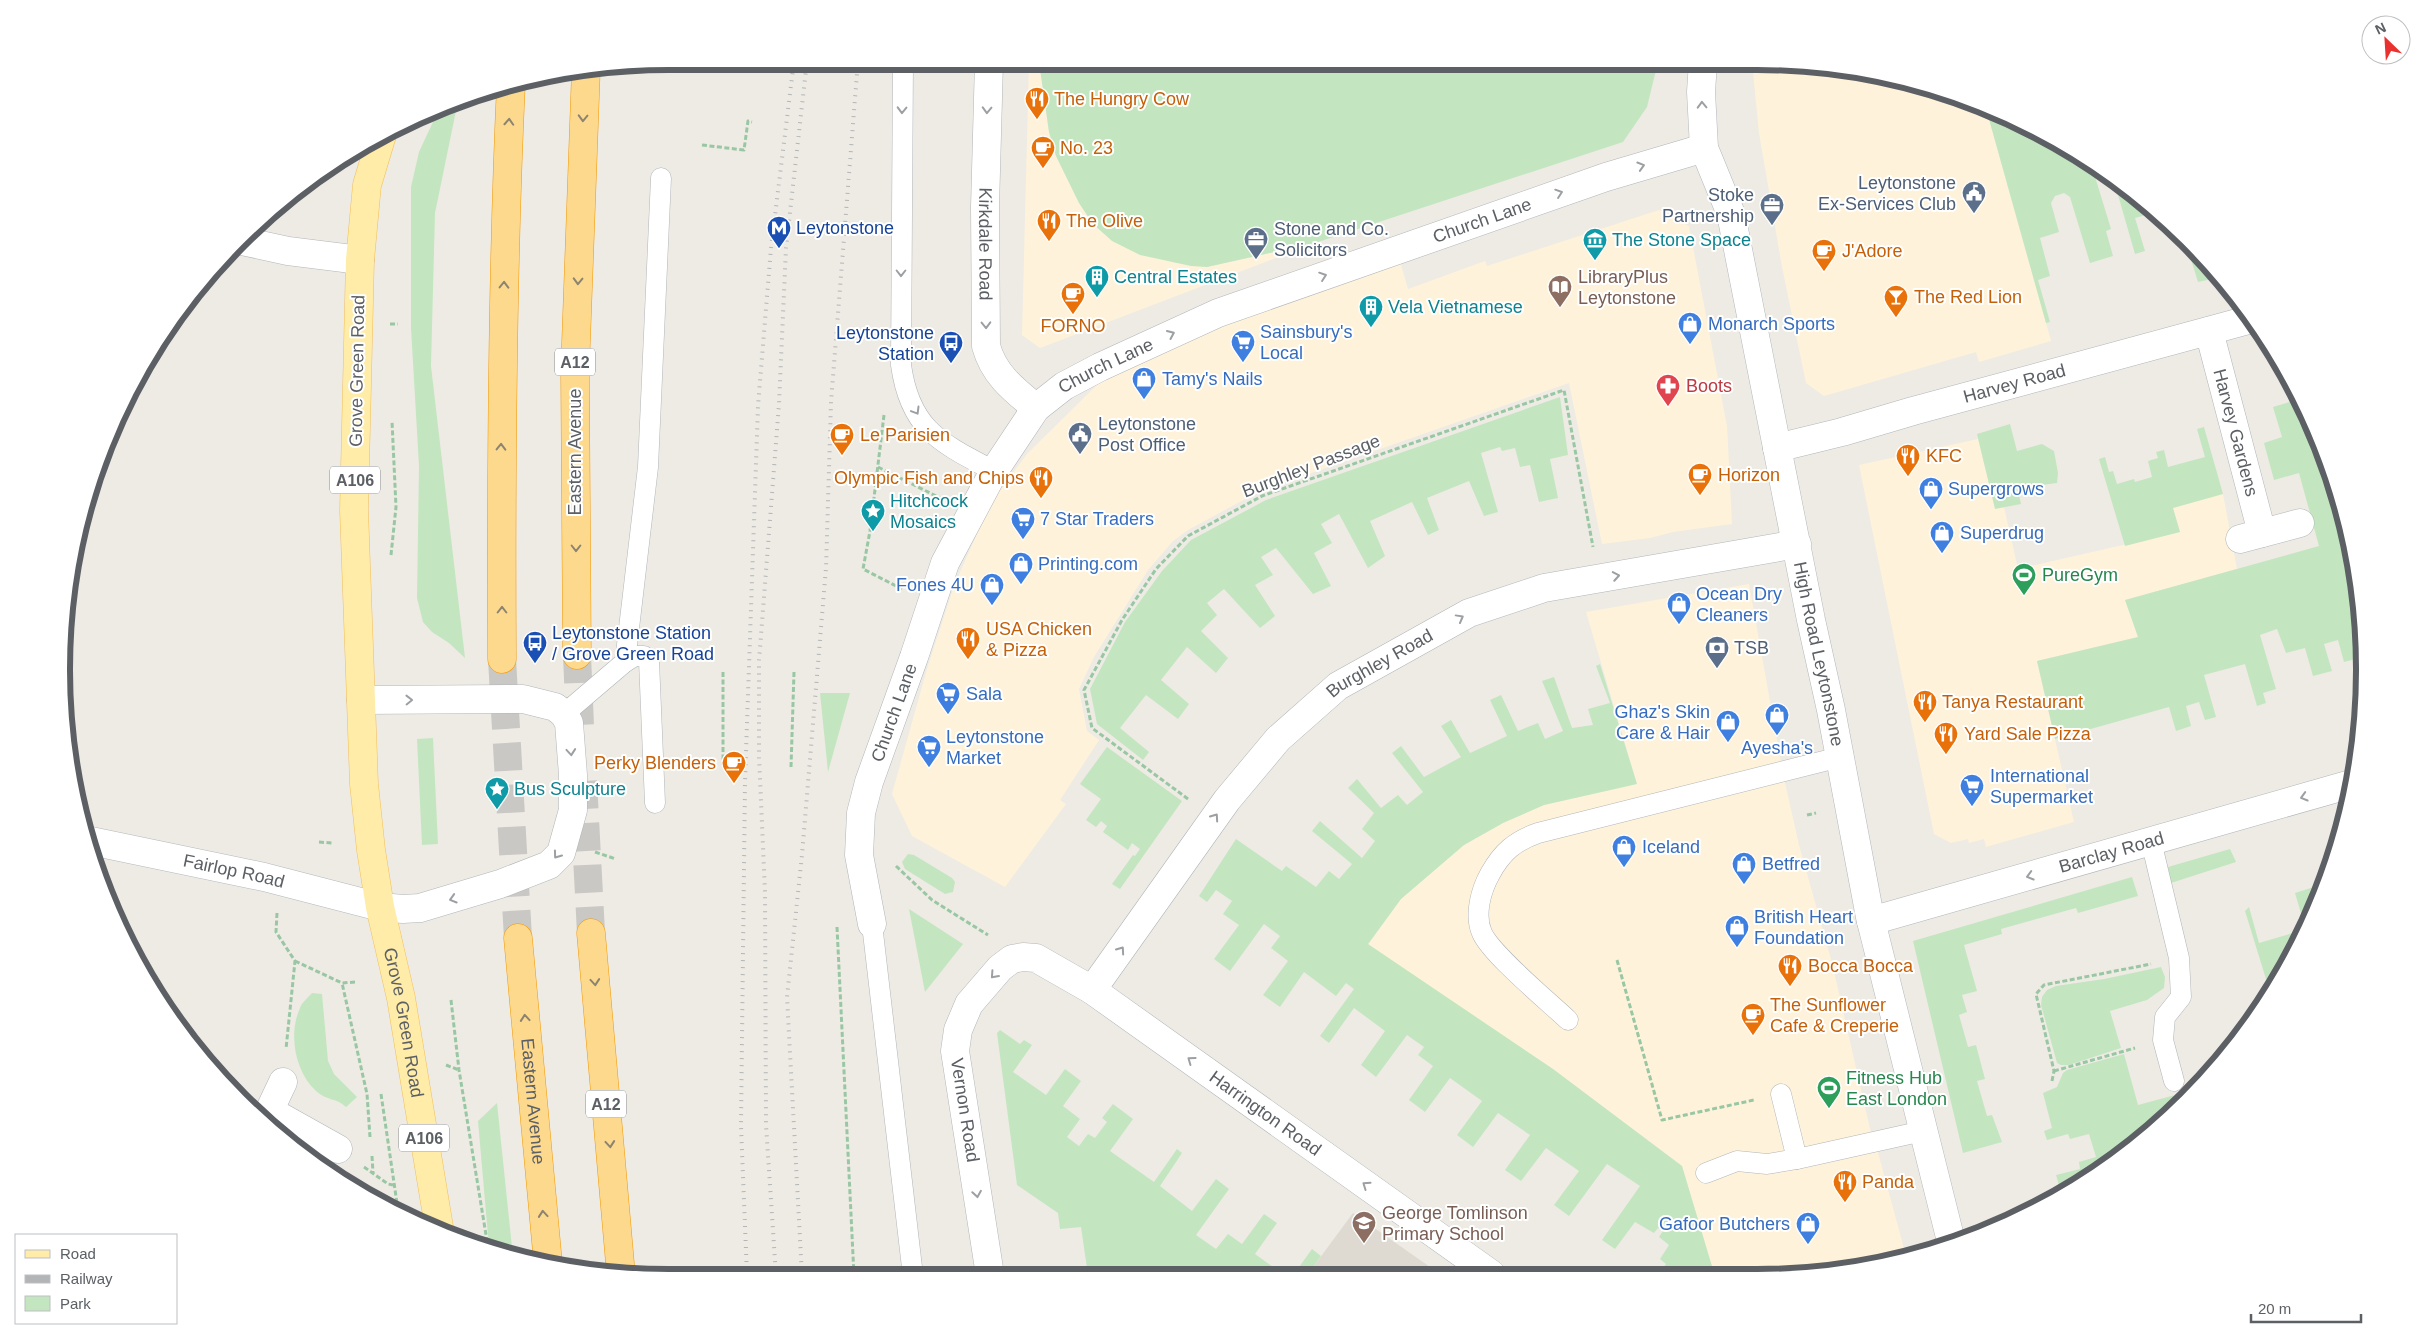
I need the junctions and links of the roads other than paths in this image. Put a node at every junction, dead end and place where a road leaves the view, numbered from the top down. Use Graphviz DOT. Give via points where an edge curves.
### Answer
graph roads {
  1 [pos="903,70"];
  2 [pos="989,70"];
  3 [pos="1702,70"];
  4 [pos="586,76"];
  5 [pos="511,91"];
  6 [pos="379,145"];
  7 [pos="1704,148"];
  8 [pos="661,178"];
  9 [pos="249,243"];
  10 [pos="360,260"];
  11 [pos="2244,321"];
  12 [pos="2209,331"];
  13 [pos="1036,408"];
  14 [pos="1777,448"];
  15 [pos="994,471"];
  16 [pos="2300,523"];
  17 [pos="1796,544"];
  18 [pos="576,655"];
  19 [pos="502,658"];
  20 [pos="625,662"];
  21 [pos="360,700"];
  22 [pos="564,714"];
  23 [pos="1840,757"];
  24 [pos="2344,786"];
  25 [pos="655,802"];
  26 [pos="2151,841"];
  27 [pos="96,842"];
  28 [pos="380,907"];
  29 [pos="1871,921"];
  30 [pos="872,924"];
  31 [pos="591,934"];
  32 [pos="518,938"];
  33 [pos="1036,958"];
  34 [pos="1092,990"];
  35 [pos="1568,1020"];
  36 [pos="2174,1081"];
  37 [pos="283,1082"];
  38 [pos="1781,1094"];
  39 [pos="268,1114"];
  40 [pos="273,1119"];
  41 [pos="1923,1131"];
  42 [pos="338,1149"];
  43 [pos="1797,1159"];
  44 [pos="1706,1173"];
  45 [pos="438,1222"];
  46 [pos="1950,1237"];
  47 [pos="547,1256"];
  48 [pos="621,1267"];
  49 [pos="912,1269"];
  50 [pos="989,1269"];
  51 [pos="1484,1269"];
  1 -- 15 [label="lane, one-way" via="903,381 907,395 931,434 943,444"];
  2 -- 13 [label="street, Kirkdale Road, one-way" via="986,346 990,361 999,374"];
  7 -- 3 [label="street, High Road Leytonstone, one-way"];
  4 -- 18 [label="highway, Eastern Avenue / A12, one-way" via="575,370"];
  19 -- 5 [label="highway, one-way" via="501,444"];
  6 -- 10 [label="main road, Grove Green Road / A106" via="367,185"];
  13 -- 7 [label="street, Church Lane, one-way" via="1064,386 1100,367 1218,313 1606,177"];
  7 -- 14 [label="street, High Road Leytonstone" via="1731,214"];
  8 -- 20 [label="lane" via="648,467"];
  9 -- 10 [label="street"];
  10 -- 21 [label="main road, Grove Green Road / A106" via="354,510"];
  11 -- 12 [label="street, Harvey Road"];
  12 -- 14 [label="street, Harvey Road"];
  12 -- 16 [label="street, Harvey Gardens" via="2251,536"];
  13 -- 15 [label="street, Church Lane"];
  14 -- 17 [label="street, High Road Leytonstone"];
  15 -- 30 [label="street, Church Lane" via="944,562 869,782 861,813 859,855"];
  17 -- 23 [label="street, High Road Leytonstone"];
  34 -- 17 [label="street, Burghley Road, one-way" via="1227,800 1278,739 1338,686 1470,612 1544,588"];
  20 -- 22 [label="lane"];
  20 -- 25 [label="lane" via="635,656 644,656 649,661"];
  21 -- 22 [label="street, one-way" via="523,699 555,707"];
  21 -- 28 [label="main road, Grove Green Road / A106" via="366,810"];
  22 -- 28 [label="street, one-way" via="569,723 573,810 561,853 549,866 453,899 403,910"];
  23 -- 29 [label="street, High Road Leytonstone"];
  23 -- 35 [label="lane" via="1538,833 1520,840 1498,860 1486,882 1478,913 1482,933 1494,949"];
  24 -- 26 [label="street, Barclay Road, one-way"];
  26 -- 29 [label="street, Barclay Road, one-way"];
  26 -- 36 [label="lane" via="2179,958 2181,997 2165,1017 2163,1040"];
  27 -- 28 [label="street, Fairlop Road" via="264,877"];
  28 -- 45 [label="main road, Grove Green Road / A106" via="401,998"];
  29 -- 41 [label="street, High Road Leytonstone"];
  30 -- 49 [label="lane"];
  31 -- 48 [label="highway, A12, one-way"];
  47 -- 32 [label="highway, Eastern Avenue, one-way"];
  33 -- 34 [label="street, Harrington Road"];
  33 -- 50 [label="street, Vernon Road, one-way" via="1012,959 979,991 963,1015 955,1051"];
  51 -- 34 [label="street, Harrington Road, one-way"];
  37 -- 39 [label="street"];
  38 -- 43 [label="lane"];
  40 -- 42 [label="street"];
  41 -- 43 [label="lane"];
  41 -- 46 [label="street, High Road Leytonstone"];
  43 -- 44 [label="lane" via="1767,1164 1737,1161"];
}
